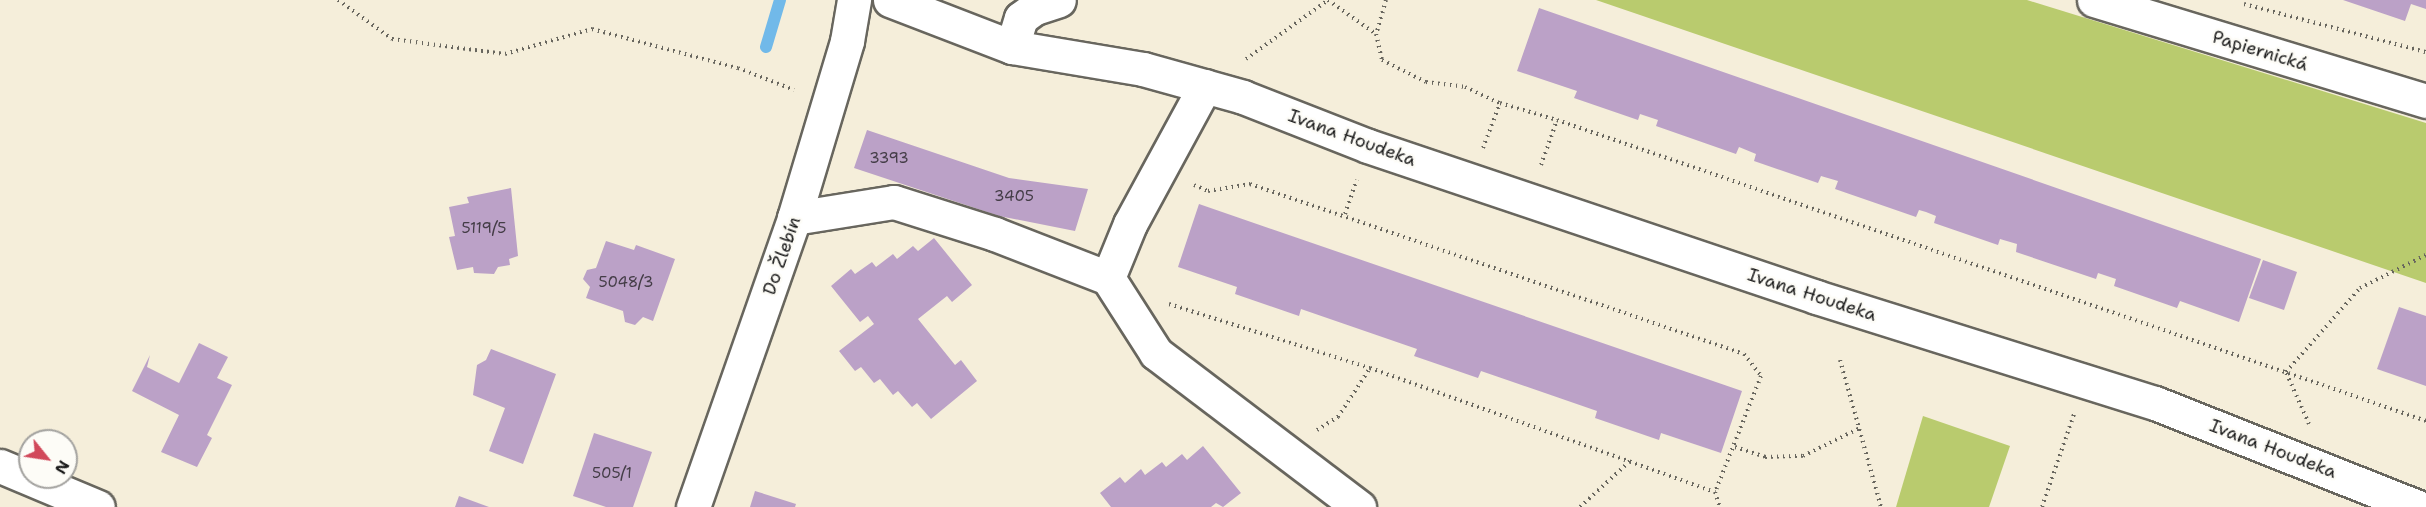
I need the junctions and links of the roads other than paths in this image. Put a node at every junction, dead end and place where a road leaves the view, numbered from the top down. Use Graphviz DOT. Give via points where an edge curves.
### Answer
graph roads {
  1 [pos="854,0"];
  2 [pos="890,0"];
  3 [pos="1059,0"];
  4 [pos="2094,0"];
  5 [pos="1012,47"];
  6 [pos="1205,86"];
  7 [pos="2426,101"];
  8 [pos="794,218"];
  9 [pos="1108,278"];
  10 [pos="0,466"];
  11 [pos="98,507"];
  12 [pos="693,507"];
  13 [pos="1359,507"];
  14 [pos="2418,507"];
  1 -- 8 [label="street, Do Žlebín" via="847,41"];
  2 -- 5 [label="street, Ivana Houdeka"];
  3 -- 5 [label="street" via="1035,8 1021,18"];
  4 -- 7 [label="street, Papiernická"];
  5 -- 6 [label="street, Ivana Houdeka" via="1143,69"];
  6 -- 9 [label="street" via="1130,224"];
  6 -- 14 [label="street, Ivana Houdeka" via="1470,181 1816,297 2155,403"];
  8 -- 9 [label="street" via="894,202 995,234"];
  8 -- 12 [label="street, Do Žlebín"];
  9 -- 13 [label="street" via="1156,353"];
  10 -- 11 [label="street"];
}
